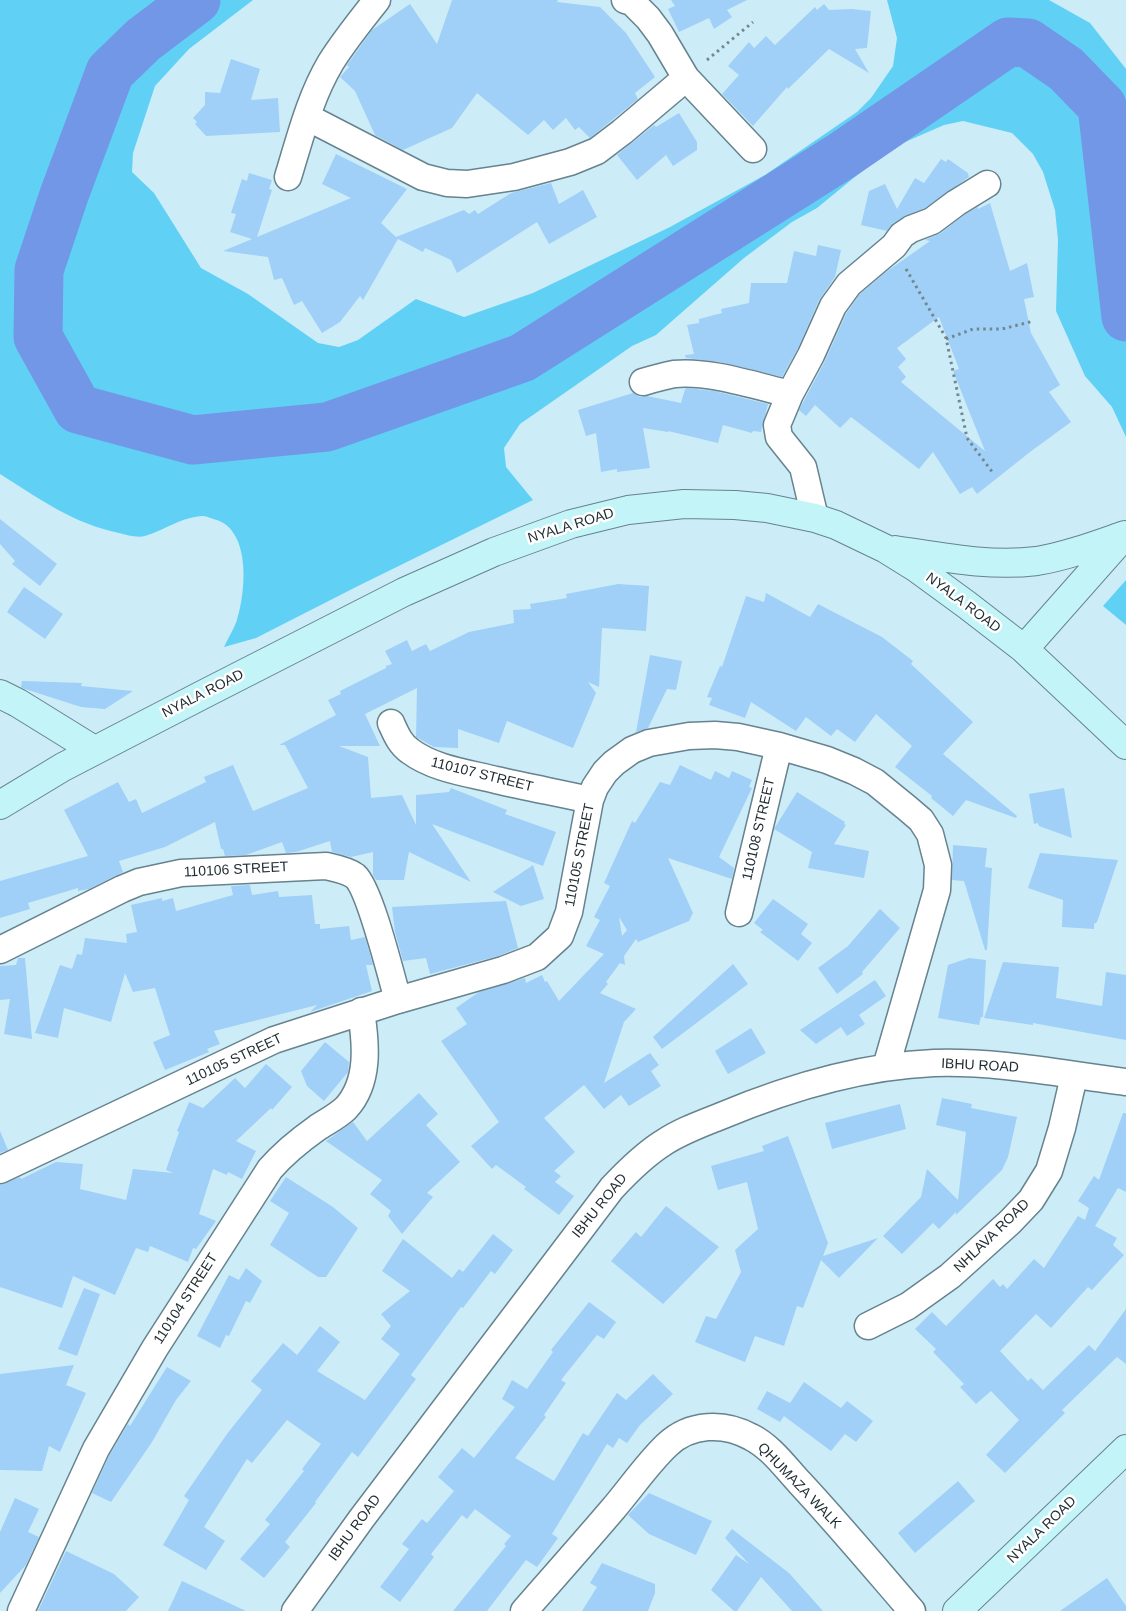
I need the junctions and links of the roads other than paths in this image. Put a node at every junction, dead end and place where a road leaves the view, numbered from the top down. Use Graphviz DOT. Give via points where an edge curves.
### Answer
graph roads {
  1 [pos="376,0"];
  2 [pos="625,0"];
  3 [pos="686,78"];
  4 [pos="307,117"];
  5 [pos="753,149"];
  6 [pos="288,177"];
  7 [pos="987,184"];
  8 [pos="643,382"];
  9 [pos="790,394"];
  10 [pos="815,518"];
  11 [pos="1126,535"];
  12 [pos="886,549"];
  13 [pos="1024,649"];
  14 [pos="0,694"];
  15 [pos="391,723"];
  16 [pos="1126,745"];
  17 [pos="779,746"];
  18 [pos="94,750"];
  19 [pos="590,800"];
  20 [pos="0,805"];
  21 [pos="739,913"];
  22 [pos="0,950"];
  23 [pos="398,1000"];
  24 [pos="361,1011"];
  25 [pos="886,1067"];
  26 [pos="1074,1076"];
  27 [pos="1126,1082"];
  28 [pos="0,1170"];
  29 [pos="868,1326"];
  30 [pos="1126,1449"];
  31 [pos="21,1611"];
  32 [pos="295,1611"];
  33 [pos="524,1611"];
  34 [pos="912,1611"];
  35 [pos="957,1611"];
  1 -- 4 [label="street" via="330,64"];
  2 -- 3 [label="street" via="632,2 652,23"];
  3 -- 4 [label="street" via="597,151 514,177 467,184 447,183 423,176"];
  3 -- 5 [label="street"];
  4 -- 6 [label="street"];
  7 -- 9 [label="street" via="932,221 905,232 894,246 849,284 829,314"];
  8 -- 9 [label="street" via="675,374 691,374"];
  9 -- 10 [label="street" via="777,431 803,467"];
  10 -- 12 [label="street, NYALA ROAD"];
  10 -- 18 [label="street, NYALA ROAD" via="767,508 684,504 628,510 571,524 494,552 404,592"];
  11 -- 12 [label="street" via="1062,556 1010,563"];
  11 -- 13 [label="street"];
  12 -- 13 [label="street, NYALA ROAD" via="936,582"];
  13 -- 16 [label="street, NYALA ROAD"];
  14 -- 18 [label="street"];
  15 -- 19 [label="street, 110107 STREET" via="403,745 431,763"];
  17 -- 19 [label="street, 110105 STREET" via="714,735 649,743 614,763 605,772"];
  17 -- 21 [label="street, 110108 STREET"];
  17 -- 25 [label="street, 110105 STREET" via="827,760 876,782 921,820 930,834 938,865 937,890"];
  18 -- 20 [label="street, NYALA ROAD"];
  19 -- 23 [label="street, 110105 STREET" via="569,912 560,936 536,957 503,970"];
  22 -- 23 [label="street, 110106 STREET" via="139,882 181,873 326,866 354,875 365,891"];
  23 -- 24 [label="street, 110105 STREET"];
  24 -- 28 [label="street, 110105 STREET" via="274,1040"];
  24 -- 31 [label="street, 110104 STREET" via="366,1051 364,1068 353,1096 346,1108 295,1144 270,1169 154,1348 96,1449"];
  25 -- 26 [label="street, IBHU ROAD" via="978,1064"];
  25 -- 32 [label="street, IBHU ROAD" via="801,1086 760,1100 689,1129 662,1143 635,1164 612,1188"];
  26 -- 27 [label="street, IBHU ROAD"];
  26 -- 29 [label="street, NHLAVA ROAD" via="1049,1171 1031,1200 950,1276 908,1306"];
  30 -- 35 [label="street, NYALA ROAD"];
  33 -- 34 [label="street, QHUMAZA WALK" via="667,1444 691,1430 706,1427 738,1431 766,1447"];
}
